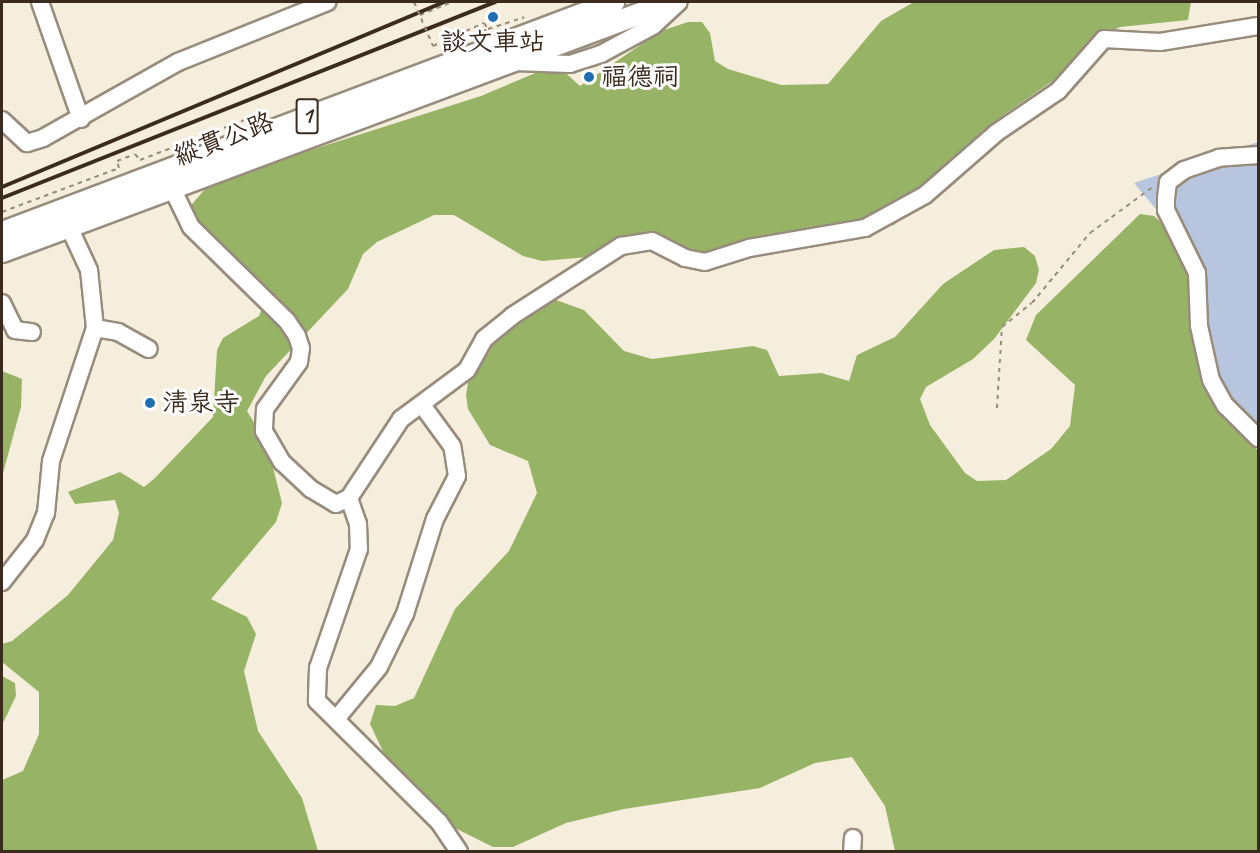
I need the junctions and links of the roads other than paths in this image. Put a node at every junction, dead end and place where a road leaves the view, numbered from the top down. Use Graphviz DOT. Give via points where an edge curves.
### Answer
graph roads {
  1 [pos="40,2"];
  2 [pos="327,2"];
  3 [pos="613,2"];
  4 [pos="669,2"];
  5 [pos="679,2"];
  6 [pos="1258,26"];
  7 [pos="549,35"];
  8 [pos="502,62"];
  9 [pos="81,119"];
  10 [pos="2,120"];
  11 [pos="1258,156"];
  12 [pos="172,188"];
  13 [pos="66,219"];
  14 [pos="2,232"];
  15 [pos="2,251"];
  16 [pos="2,303"];
  17 [pos="95,328"];
  18 [pos="32,332"];
  19 [pos="149,349"];
  20 [pos="422,405"];
  21 [pos="1258,438"];
  22 [pos="349,498"];
  23 [pos="46,513"];
  24 [pos="48,538"];
  25 [pos="2,582"];
  26 [pos="337,718"];
  27 [pos="459,852"];
  1 -- 9 [label="street"];
  2 -- 9 [label="street" via="178,62"];
  3 -- 7 [label="main road, 縱貫公路 / 1"];
  4 -- 7 [label="main road, 縱貫公路 / 1"];
  5 -- 8 [label="street" via="652,26 600,54 570,64"];
  6 -- 20 [label="street" via="1160,42 1104,39 1058,91 1015,119 926,195 865,228 749,248 705,262 685,258 652,241 621,246 512,316 484,339 467,370"];
  7 -- 8 [label="main road, 縱貫公路 / 1"];
  7 -- 13 [label="main road, 縱貫公路 / 1"];
  8 -- 12 [label="main road, 縱貫公路 / 1"];
  9 -- 10 [label="street" via="27,142"];
  11 -- 21 [label="street" via="1219,158 1184,170 1168,182 1166,210 1197,273 1199,326 1211,380 1225,405"];
  12 -- 13 [label="main road, 縱貫公路 / 1"];
  12 -- 22 [label="street" via="191,227 287,321 299,342 299,362 265,409 264,431 282,462 311,489 336,504"];
  13 -- 14 [label="main road, 縱貫公路 / 1"];
  13 -- 15 [label="main road, 縱貫公路 / 1"];
  13 -- 17 [label="street" via="89,270"];
  16 -- 18 [label="street" via="15,330"];
  17 -- 19 [label="street" via="118,332"];
  17 -- 23 [label="street" via="51,461"];
  20 -- 22 [label="street" via="401,419"];
  20 -- 26 [label="street" via="452,446 456,476 435,519 405,614 380,667"];
  22 -- 26 [label="street" via="358,524 359,549 318,668 317,701"];
  23 -- 24 [label="street"];
  23 -- 25 [label="street" via="35,540"];
  26 -- 27 [label="street" via="439,822"];
}
